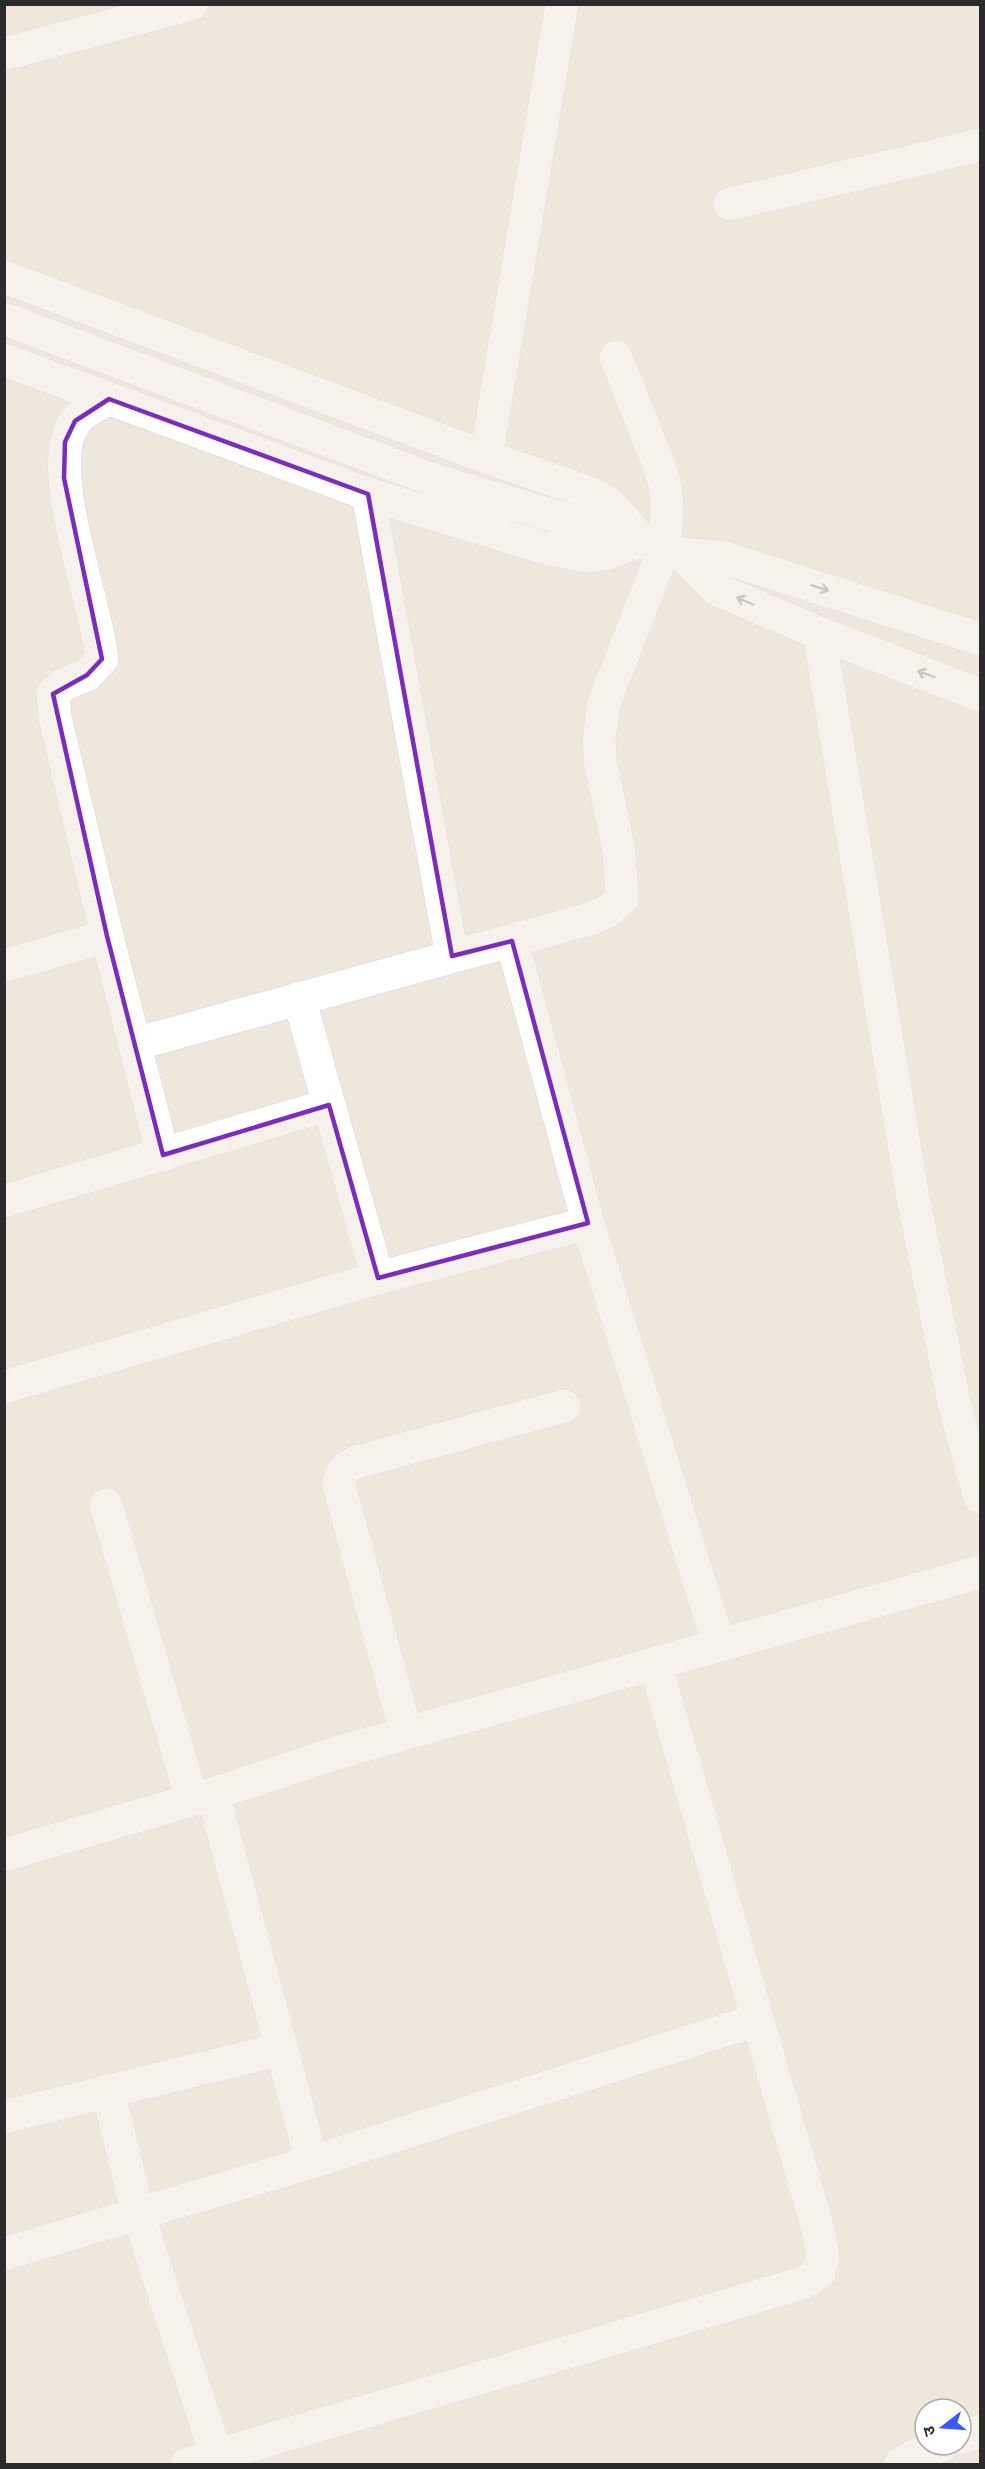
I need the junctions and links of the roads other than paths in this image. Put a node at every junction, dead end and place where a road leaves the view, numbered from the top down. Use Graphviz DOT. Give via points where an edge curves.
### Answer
graph roads {
  1 [pos="192,4"];
  2 [pos="562,4"];
  3 [pos="4,54"];
  4 [pos="981,145"];
  5 [pos="730,204"];
  6 [pos="4,277"];
  7 [pos="4,319"];
  8 [pos="616,357"];
  9 [pos="4,360"];
  10 [pos="109,399"];
  11 [pos="486,457"];
  12 [pos="368,494"];
  13 [pos="663,547"];
  14 [pos="819,633"];
  15 [pos="981,639"];
  16 [pos="981,695"];
  17 [pos="107,936"];
  18 [pos="512,941"];
  19 [pos="452,956"];
  20 [pos="4,966"];
  21 [pos="298,998"];
  22 [pos="135,1044"];
  23 [pos="329,1105"];
  24 [pos="163,1155"];
  25 [pos="4,1201"];
  26 [pos="588,1223"];
  27 [pos="378,1278"];
  28 [pos="4,1387"];
  29 [pos="564,1406"];
  30 [pos="981,1497"];
  31 [pos="106,1505"];
  32 [pos="981,1572"];
  33 [pos="719,1645"];
  34 [pos="654,1663"];
  35 [pos="406,1733"];
  36 [pos="203,1797"];
  37 [pos="4,1855"];
  38 [pos="757,2020"];
  39 [pos="282,2049"];
  40 [pos="108,2091"];
  41 [pos="4,2116"];
  42 [pos="312,2162"];
  43 [pos="138,2213"];
  44 [pos="4,2254"];
  45 [pos="208,2462"];
  1 -- 3 [label="street"];
  2 -- 11 [label="street"];
  4 -- 5 [label="street"];
  6 -- 11 [label="street"];
  7 -- 13 [label="street" via="437,481"];
  8 -- 13 [label="street" via="665,484"];
  9 -- 10 [label="street"];
  10 -- 12 [label="street"];
  10 -- 17 [label="street" via="75,421 65,442 64,478 84,580 100,634 102,659 87,675 64,684 53,694 55,717"];
  11 -- 13 [label="street" via="591,494"];
  12 -- 13 [label="street" via="542,547 586,556"];
  12 -- 19 [label="street"];
  14 -- 13 [label="street, one-way" via="718,590"];
  13 -- 15 [label="street, one-way" via="725,558"];
  13 -- 18 [label="street" via="604,703 598,740 619,851 622,898 608,912 593,918"];
  16 -- 14 [label="street, one-way"];
  14 -- 30 [label="street" via="912,1192 955,1407"];
  17 -- 20 [label="street"];
  17 -- 22 [label="street"];
  18 -- 19 [label="street"];
  18 -- 26 [label="street"];
  19 -- 21 [label="street"];
  21 -- 22 [label="street"];
  21 -- 23 [label="street"];
  22 -- 24 [label="street"];
  23 -- 24 [label="street"];
  23 -- 27 [label="street"];
  24 -- 25 [label="street"];
  26 -- 27 [label="street"];
  26 -- 33 [label="street"];
  27 -- 28 [label="street"];
  29 -- 35 [label="street" via="357,1462 340,1475 339,1485"];
  31 -- 36 [label="street"];
  32 -- 33 [label="street"];
  33 -- 34 [label="street"];
  34 -- 35 [label="street"];
  34 -- 38 [label="street"];
  35 -- 36 [label="street"];
  36 -- 37 [label="street"];
  36 -- 39 [label="street"];
  38 -- 42 [label="street"];
  38 -- 45 [label="street" via="818,2229 823,2257 819,2273 803,2283"];
  39 -- 40 [label="street"];
  39 -- 42 [label="street"];
  40 -- 41 [label="street"];
  40 -- 43 [label="street"];
  42 -- 43 [label="street"];
  43 -- 44 [label="street"];
  43 -- 45 [label="street"];
}
